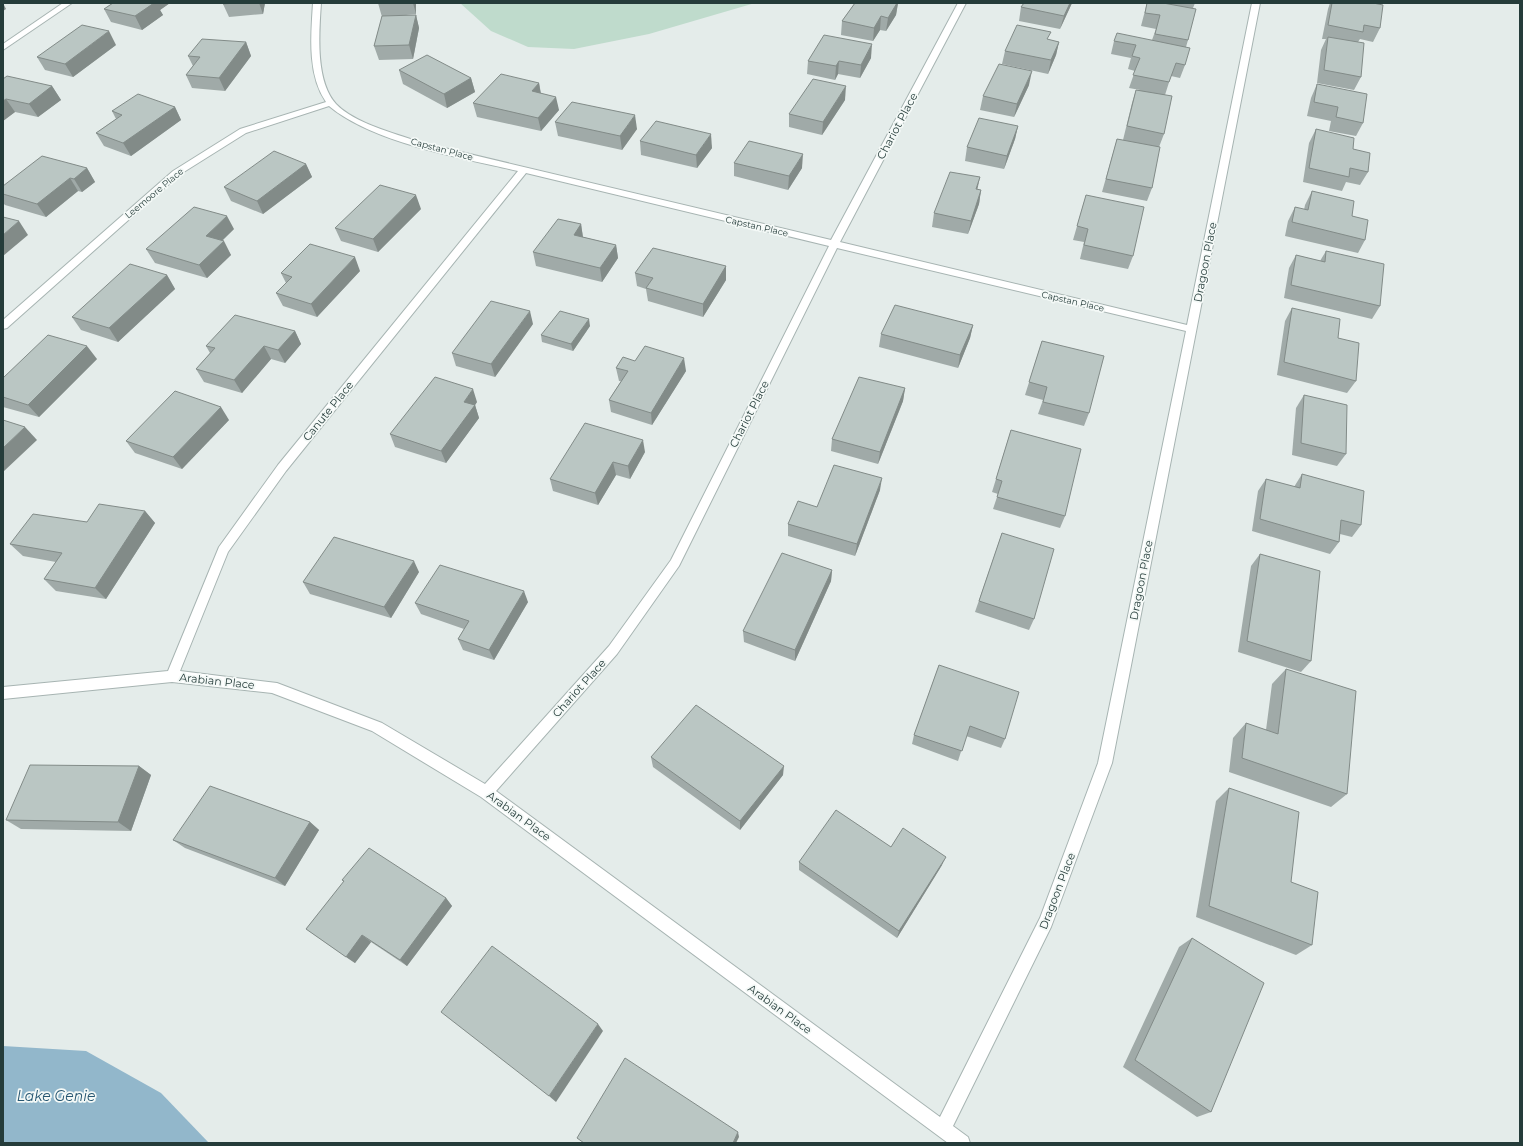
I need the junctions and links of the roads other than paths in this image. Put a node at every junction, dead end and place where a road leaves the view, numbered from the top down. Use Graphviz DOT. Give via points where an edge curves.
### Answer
graph roads {
  1 [pos="68,3"];
  2 [pos="317,3"];
  3 [pos="962,3"];
  4 [pos="1256,3"];
  5 [pos="3,48"];
  6 [pos="331,103"];
  7 [pos="524,170"];
  8 [pos="834,244"];
  9 [pos="3,326"];
  10 [pos="1191,329"];
  11 [pos="172,676"];
  12 [pos="3,693"];
  13 [pos="486,792"];
  14 [pos="943,1129"];
  15 [pos="962,1143"];
  1 -- 5 [label="street"];
  2 -- 6 [label="street" via="314,36 320,83"];
  3 -- 8 [label="street, Chariot Place"];
  4 -- 10 [label="street, Dragoon Place"];
  6 -- 7 [label="street, Capstan Place" via="354,120 416,144"];
  6 -- 9 [label="street, Leemoore Place" via="242,131 176,173"];
  7 -- 8 [label="street, Capstan Place"];
  7 -- 11 [label="street, Canute Place" via="282,468 223,550"];
  8 -- 10 [label="street, Capstan Place"];
  8 -- 13 [label="street, Chariot Place" via="675,563 613,650"];
  10 -- 14 [label="street, Dragoon Place" via="1105,763 1046,922"];
  11 -- 12 [label="street, Arabian Place"];
  11 -- 13 [label="street, Arabian Place" via="272,687 377,727"];
  13 -- 14 [label="street, Arabian Place"];
  14 -- 15 [label="street, Arabian Place"];
}
